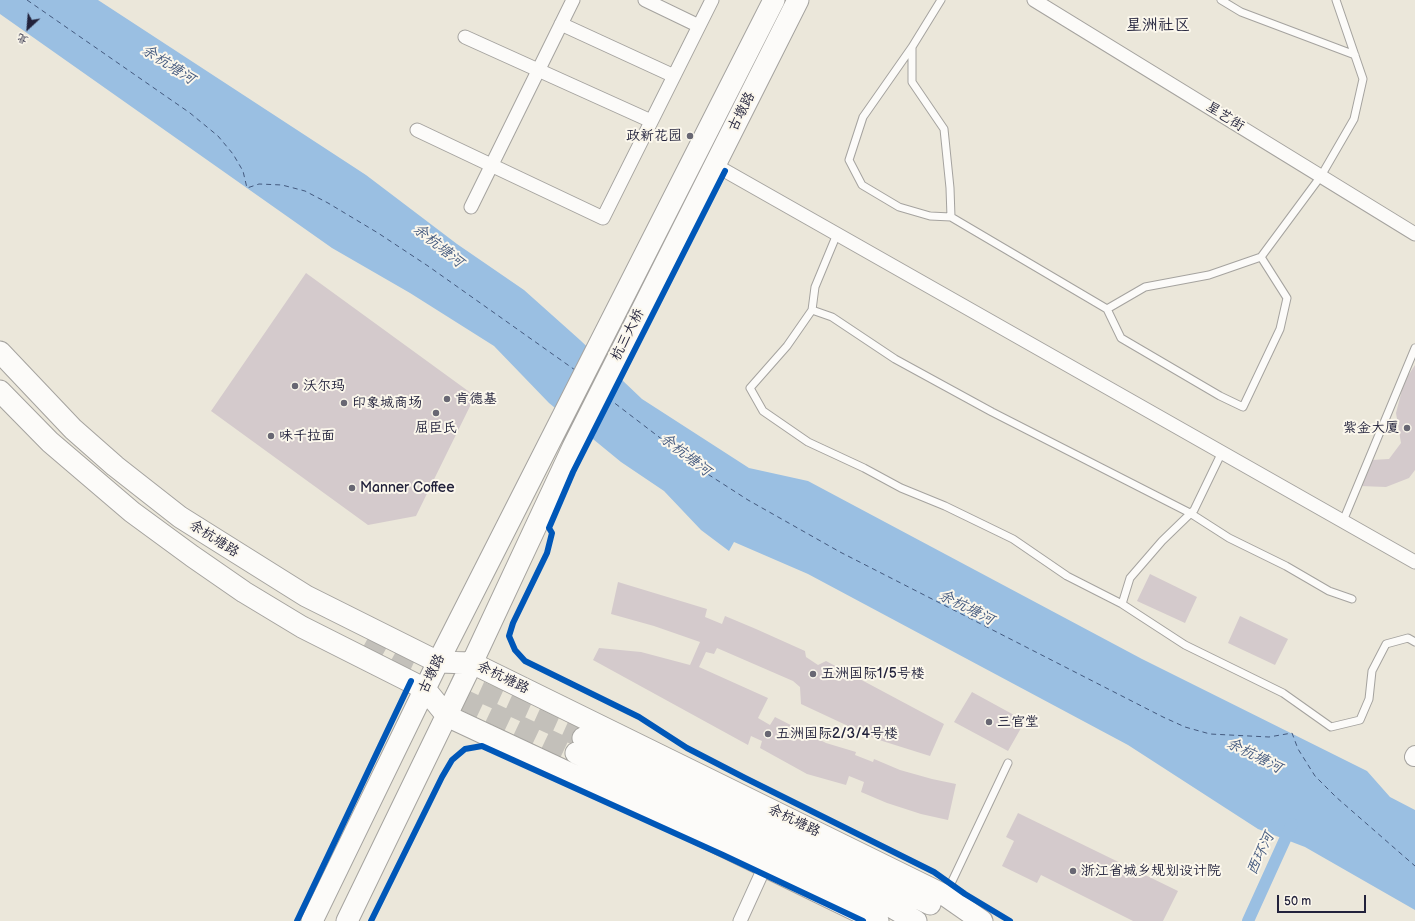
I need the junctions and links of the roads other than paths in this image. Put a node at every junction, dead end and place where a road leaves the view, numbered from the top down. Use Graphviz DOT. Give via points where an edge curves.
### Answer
graph roads {
  1 [pos="573,0"];
  2 [pos="645,0"];
  3 [pos="712,0"];
  4 [pos="774,0"];
  5 [pos="798,0"];
  6 [pos="941,0"];
  7 [pos="1034,0"];
  8 [pos="1221,0"];
  9 [pos="1336,0"];
  10 [pos="561,24"];
  11 [pos="699,26"];
  12 [pos="465,37"];
  13 [pos="912,47"];
  14 [pos="1355,55"];
  15 [pos="538,70"];
  16 [pos="674,76"];
  17 [pos="651,121"];
  18 [pos="417,130"];
  19 [pos="491,165"];
  20 [pos="714,165"];
  21 [pos="1321,176"];
  22 [pos="471,206"];
  23 [pos="666,213"];
  24 [pos="951,217"];
  25 [pos="685,223"];
  26 [pos="837,234"];
  27 [pos="1415,234"];
  28 [pos="1261,257"];
  29 [pos="1107,309"];
  30 [pos="812,310"];
  31 [pos="1415,348"];
  32 [pos="0,352"];
  33 [pos="0,391"];
  34 [pos="555,430"];
  35 [pos="1222,452"];
  36 [pos="1190,514"];
  37 [pos="1343,521"];
  38 [pos="1415,562"];
  39 [pos="1352,599"];
  40 [pos="1122,604"];
  41 [pos="1415,642"];
  42 [pos="438,662"];
  43 [pos="472,663"];
  44 [pos="425,689"];
  45 [pos="446,716"];
  46 [pos="1008,763"];
  47 [pos="765,866"];
  48 [pos="946,896"];
  49 [pos="312,921"];
  50 [pos="347,921"];
  51 [pos="740,921"];
  52 [pos="878,921"];
  53 [pos="916,921"];
  54 [pos="964,921"];
  55 [pos="982,921"];
  1 -- 10 [label="street"];
  2 -- 11 [label="street"];
  3 -- 11 [label="street"];
  4 -- 23 [label="main road, 古墩路"];
  5 -- 20 [label="main road, 古墩路"];
  6 -- 13 [label="lane"];
  7 -- 21 [label="street, 星艺街"];
  8 -- 14 [label="lane" via="1241,12"];
  9 -- 14 [label="lane"];
  10 -- 15 [label="street"];
  10 -- 16 [label="street"];
  11 -- 16 [label="street"];
  12 -- 15 [label="street"];
  13 -- 24 [label="lane" via="912,82 944,129"];
  13 -- 24 [label="lane" via="863,117 849,160 862,185 900,207 930,216"];
  14 -- 21 [label="lane" via="1363,78 1354,118"];
  15 -- 17 [label="street"];
  15 -- 19 [label="street"];
  16 -- 17 [label="street"];
  17 -- 19 [label="street" via="603,218"];
  18 -- 19 [label="street"];
  19 -- 22 [label="street"];
  20 -- 25 [label="main road, 古墩路"];
  20 -- 26 [label="street"];
  21 -- 27 [label="street, 星艺街"];
  21 -- 28 [label="lane"];
  23 -- 34 [label="main road, 杭三大桥"];
  24 -- 29 [label="lane"];
  25 -- 43 [label="main road, 杭三大桥" via="573,447"];
  26 -- 30 [label="lane" via="815,288"];
  26 -- 35 [label="street"];
  28 -- 29 [label="lane" via="1209,275 1145,287"];
  28 -- 29 [label="lane" via="1287,298 1280,329 1243,407 1121,338"];
  30 -- 36 [label="lane" via="832,317 895,359 992,412"];
  30 -- 40 [label="lane" via="787,346 750,388 763,411 808,442 900,488 945,506 1013,539 1067,576"];
  31 -- 37 [label="lane"];
  32 -- 42 [label="main road, 余杭塘路" via="73,429 180,518 306,596"];
  33 -- 44 [label="main road, 余杭塘路" via="50,442 132,512 192,556 244,592 302,627"];
  34 -- 42 [label="main road, 古墩路"];
  35 -- 36 [label="lane"];
  35 -- 37 [label="street"];
  36 -- 39 [label="lane" via="1229,538 1329,591"];
  36 -- 40 [label="lane" via="1130,578"];
  37 -- 38 [label="street"];
  40 -- 41 [label="lane" via="1185,645 1283,693 1331,727 1360,720 1369,699 1372,670 1386,644 1408,638"];
  42 -- 43 [label="main road, 余杭塘路"];
  42 -- 44 [label="main road, 古墩路"];
  43 -- 45 [label="main road"];
  43 -- 48 [label="main road, 余杭塘路"];
  44 -- 45 [label="main road, 余杭塘路"];
  44 -- 49 [label="main road, 古墩路"];
  45 -- 47 [label="main road, 余杭塘路"];
  45 -- 50 [label="main road"];
  46 -- 48 [label="lane"];
  47 -- 51 [label="street"];
  47 -- 52 [label="main road, 余杭塘路"];
  48 -- 55 [label="main road, 余杭塘路"];
  53 -- 54 [label="main road, 余杭塘路" via="579,746"];
}
